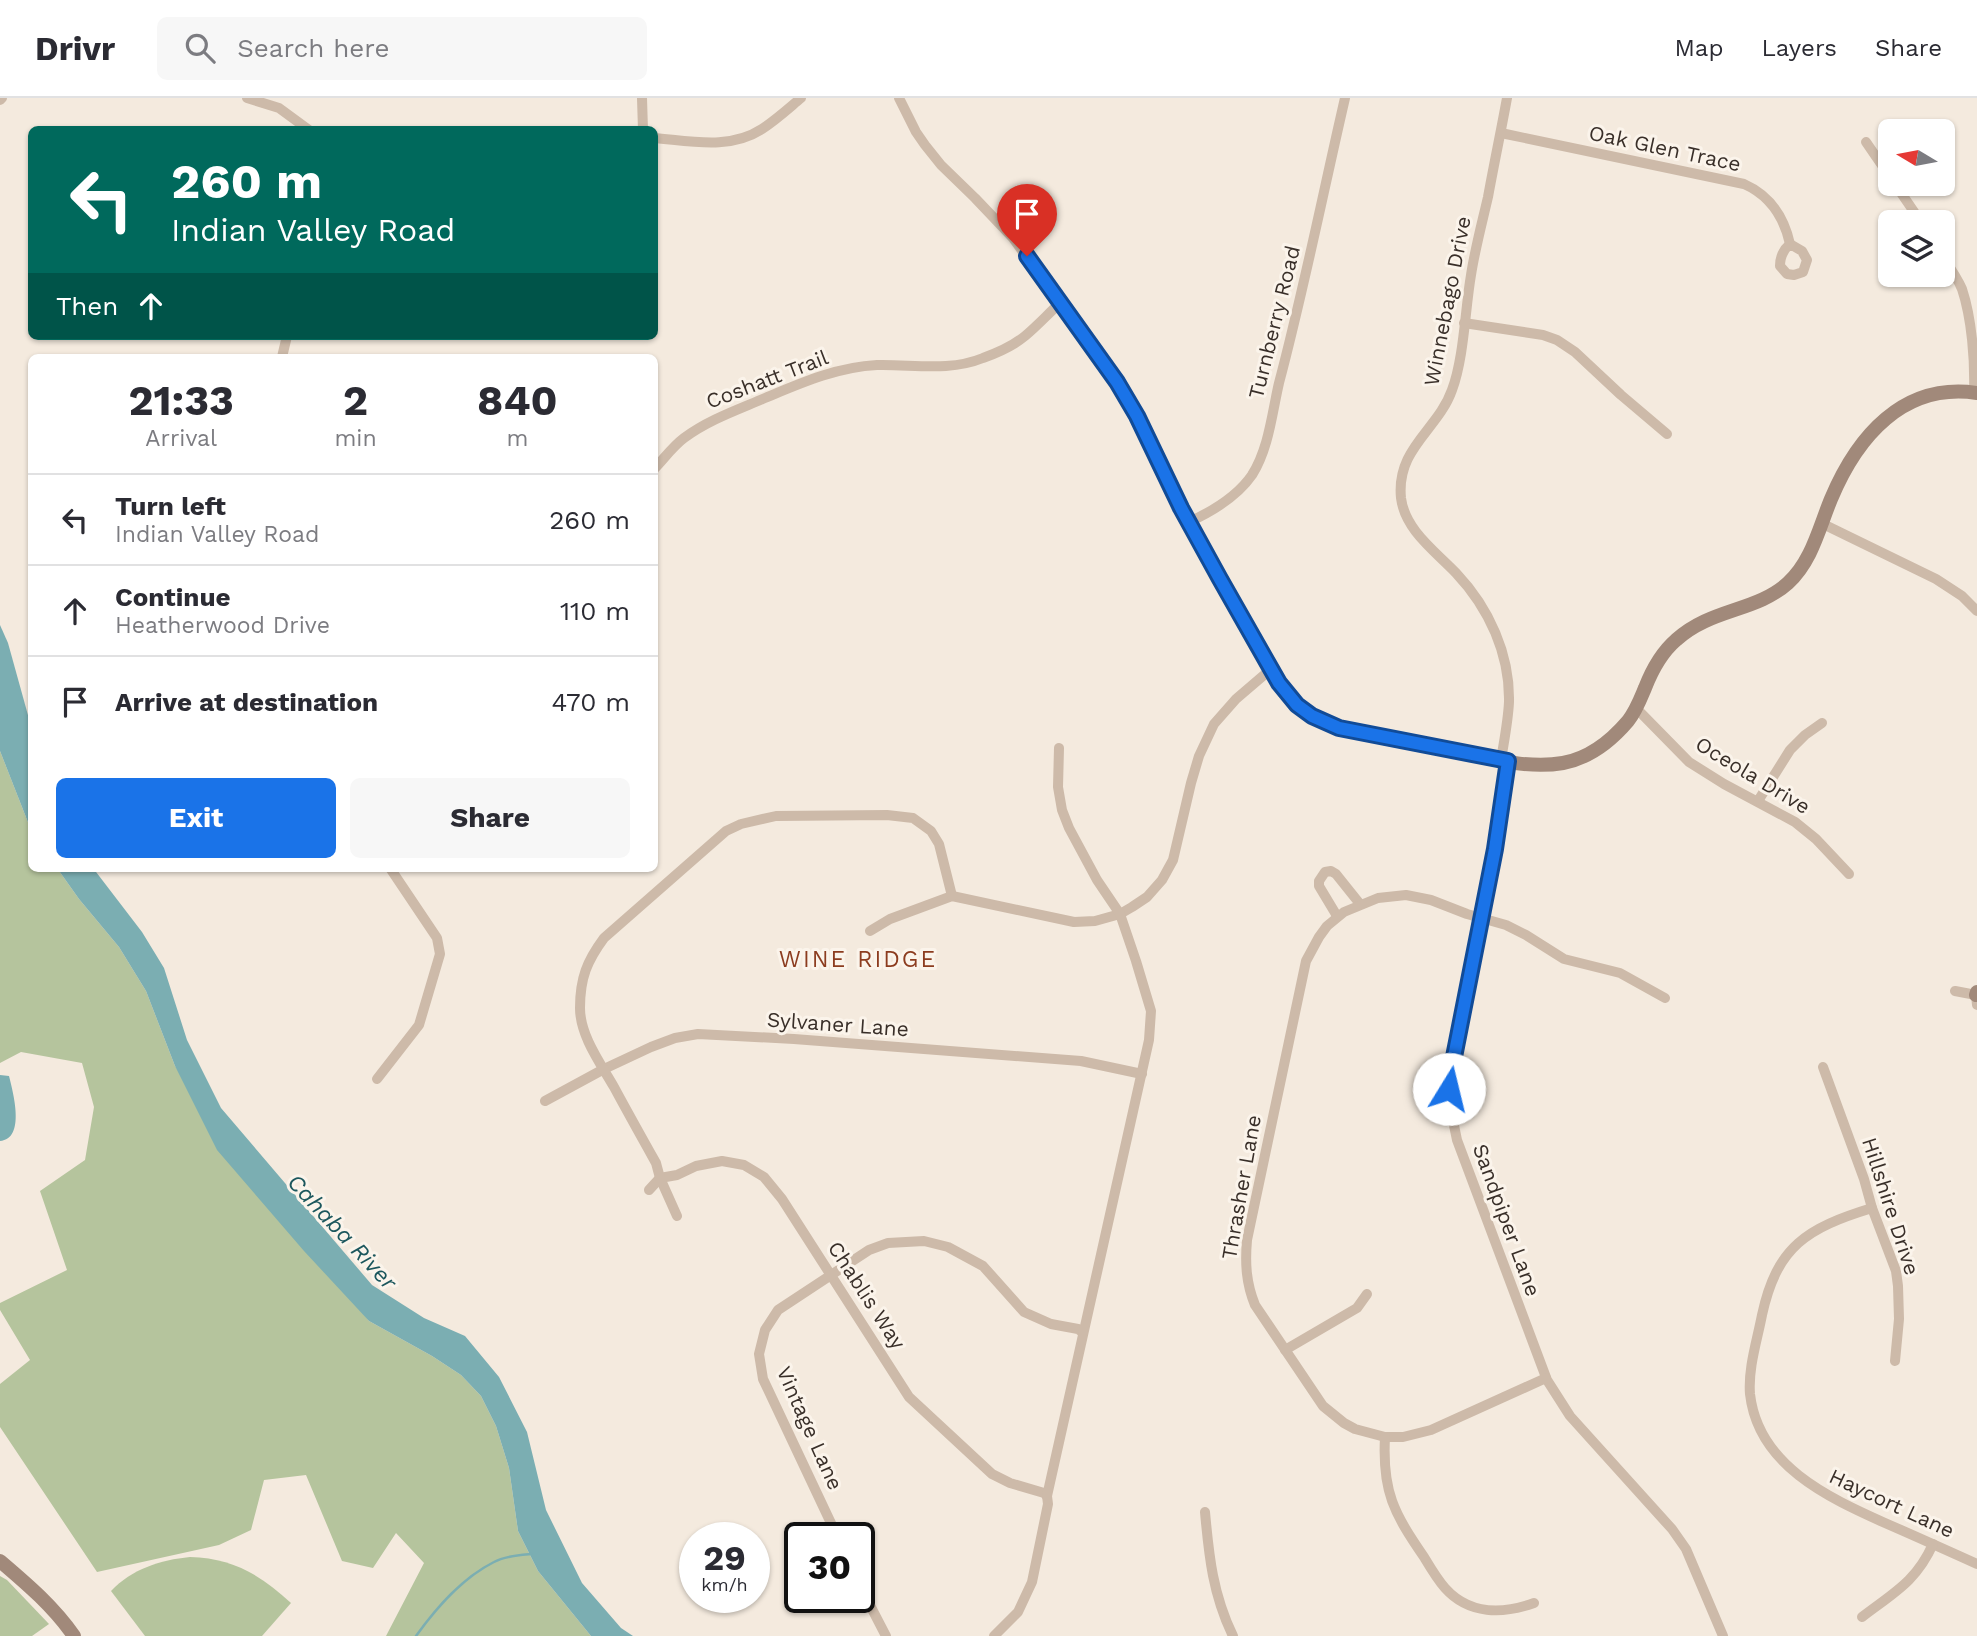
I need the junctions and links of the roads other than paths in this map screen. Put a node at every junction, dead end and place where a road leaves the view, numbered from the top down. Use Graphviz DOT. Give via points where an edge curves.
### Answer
graph roads {
  1 [pos="247,98"];
  2 [pos="642,98"];
  3 [pos="801,98"];
  4 [pos="900,98"];
  5 [pos="1345,98"];
  6 [pos="1507,98"];
  7 [pos="305,126"];
  8 [pos="643,126"];
  9 [pos="1501,133"];
  10 [pos="658,138"];
  11 [pos="1866,142"];
  12 [pos="1878,160"];
  13 [pos="1790,244"];
  14 [pos="1955,277"];
  15 [pos="1060,303"];
  16 [pos="1464,323"];
  17 [pos="1976,393"];
  18 [pos="1667,434"];
  19 [pos="658,465"];
  20 [pos="1189,522"];
  21 [pos="1823,524"];
  22 [pos="1977,611"];
  23 [pos="1271,669"];
  24 [pos="1636,708"];
  25 [pos="1822,723"];
  26 [pos="1370,734"];
  27 [pos="1059,748"];
  28 [pos="1505,761"];
  29 [pos="1758,801"];
  30 [pos="393,872"];
  31 [pos="1849,874"];
  32 [pos="952,896"];
  33 [pos="1360,904"];
  34 [pos="1120,914"];
  35 [pos="1337,916"];
  36 [pos="1482,917"];
  37 [pos="870,931"];
  38 [pos="1955,991"];
  39 [pos="1977,997"];
  40 [pos="1665,998"];
  41 [pos="1823,1068"];
  42 [pos="604,1069"];
  43 [pos="1142,1074"];
  44 [pos="377,1079"];
  45 [pos="545,1101"];
  46 [pos="660,1178"];
  47 [pos="649,1190"];
  48 [pos="1872,1208"];
  49 [pos="677,1216"];
  50 [pos="831,1275"];
  51 [pos="1367,1294"];
  52 [pos="1082,1332"];
  53 [pos="1285,1350"];
  54 [pos="1895,1361"];
  55 [pos="1546,1378"];
  56 [pos="1385,1437"];
  57 [pos="1047,1496"];
  58 [pos="1205,1512"];
  59 [pos="830,1522"];
  60 [pos="1933,1544"];
  61 [pos="0,1560"];
  62 [pos="1977,1563"];
  63 [pos="1534,1603"];
  64 [pos="874,1613"];
  65 [pos="1863,1617"];
  66 [pos="74,1636"];
  67 [pos="886,1636"];
  68 [pos="995,1636"];
  69 [pos="1233,1636"];
  70 [pos="1723,1636"];
  1 -- 7 [label="street" via="279,107"];
  2 -- 8 [label="street"];
  3 -- 10 [label="street" via="743,139 715,143"];
  4 -- 15 [label="street" via="925,145 1013,239"];
  5 -- 20 [label="street, Turnberry Road" via="1262,454 1237,493"];
  6 -- 9 [label="street, Winnebago Drive"];
  9 -- 13 [label="street, Oak Glen Trace" via="1744,184 1768,200"];
  9 -- 16 [label="street, Winnebago Drive"];
  11 -- 12 [label="street"];
  14 -- 17 [label="street" via="1965,302"];
  15 -- 19 [label="street, Coshatt Trail" via="1026,335 982,359 924,367 848,369 803,383 705,424"];
  15 -- 20 [label="street" via="1117,382"];
  16 -- 18 [label="street" via="1557,340"];
  16 -- 28 [label="street, Winnebago Drive" via="1452,390 1409,456 1401,494 1411,527 1469,587 1494,628 1507,673"];
  17 -- 21 [label="street" via="1919,399 1881,422 1845,468"];
  20 -- 23 [label="street"];
  21 -- 22 [label="street" via="1936,579"];
  21 -- 24 [label="street" via="1806,560 1788,583 1757,601 1698,622 1665,650"];
  23 -- 26 [label="street" via="1302,710 1324,723"];
  23 -- 34 [label="street" via="1214,724 1195,770 1173,860 1147,897"];
  24 -- 28 [label="street" via="1606,744 1579,758 1545,765"];
  24 -- 29 [label="street, Oceola Drive" via="1689,762"];
  25 -- 29 [label="street" via="1790,750"];
  26 -- 28 [label="street"];
  27 -- 34 [label="street" via="1062,810"];
  28 -- 36 [label="street, Sandpiper Lane" via="1501,817"];
  29 -- 31 [label="street, Oceola Drive" via="1805,830"];
  30 -- 44 [label="street" via="437,938 440,954 419,1025"];
  32 -- 34 [label="street" via="1074,922"];
  32 -- 37 [label="street"];
  32 -- 42 [label="street" via="939,844 931,831 913,818 887,814 776,816 726,831 604,938 589,959 580,1008 589,1041"];
  33 -- 35 [label="street, Thrasher Lane"];
  33 -- 35 [label="street" via="1336,874 1325,872 1319,886"];
  33 -- 36 [label="street, Thrasher Lane" via="1406,895"];
  34 -- 43 [label="street" via="1151,1011"];
  35 -- 53 [label="street, Thrasher Lane" via="1319,937 1302,974 1247,1240 1249,1291"];
  36 -- 40 [label="street, Thrasher Lane" via="1516,929 1564,959 1611,970"];
  36 -- 55 [label="street, Sandpiper Lane" via="1452,1067 1451,1120"];
  38 -- 39 [label="street"];
  41 -- 48 [label="street, Hillshire Drive"];
  42 -- 43 [label="street, Sylvaner Lane" via="675,1038 698,1034 1081,1061"];
  42 -- 45 [label="street, Sylvaner Lane"];
  42 -- 46 [label="street"];
  43 -- 52 [label="street"];
  46 -- 47 [label="street, Chablis Way"];
  46 -- 49 [label="street"];
  46 -- 50 [label="street, Chablis Way" via="712,1162 744,1165 764,1177 776,1192"];
  48 -- 54 [label="street, Hillshire Drive" via="1896,1271 1899,1319"];
  48 -- 60 [label="street, Haycort Lane" via="1811,1232 1778,1266 1752,1360 1752,1406 1768,1444 1803,1479 1840,1503"];
  50 -- 52 [label="street, Vintage Lane" via="888,1243 924,1241 948,1247 983,1266 1024,1312"];
  50 -- 57 [label="street, Chablis Way" via="909,1397 992,1474"];
  50 -- 59 [label="street, Vintage Lane" via="778,1310 765,1330 760,1354 763,1379"];
  51 -- 53 [label="street" via="1357,1308"];
  52 -- 57 [label="street"];
  53 -- 56 [label="street, Thrasher Lane" via="1332,1415 1356,1429"];
  55 -- 56 [label="street, Thrasher Lane" via="1431,1430"];
  55 -- 70 [label="street, Sandpiper Lane" via="1570,1416 1686,1549"];
  56 -- 63 [label="street" via="1386,1482 1394,1510 1444,1586 1461,1602 1495,1612"];
  57 -- 68 [label="street" via="1032,1582 1018,1612"];
  58 -- 69 [label="street" via="1214,1584"];
  60 -- 62 [label="street, Haycort Lane"];
  60 -- 65 [label="street" via="1916,1574"];
  61 -- 66 [label="street" via="45,1600"];
  64 -- 67 [label="street"];
}
